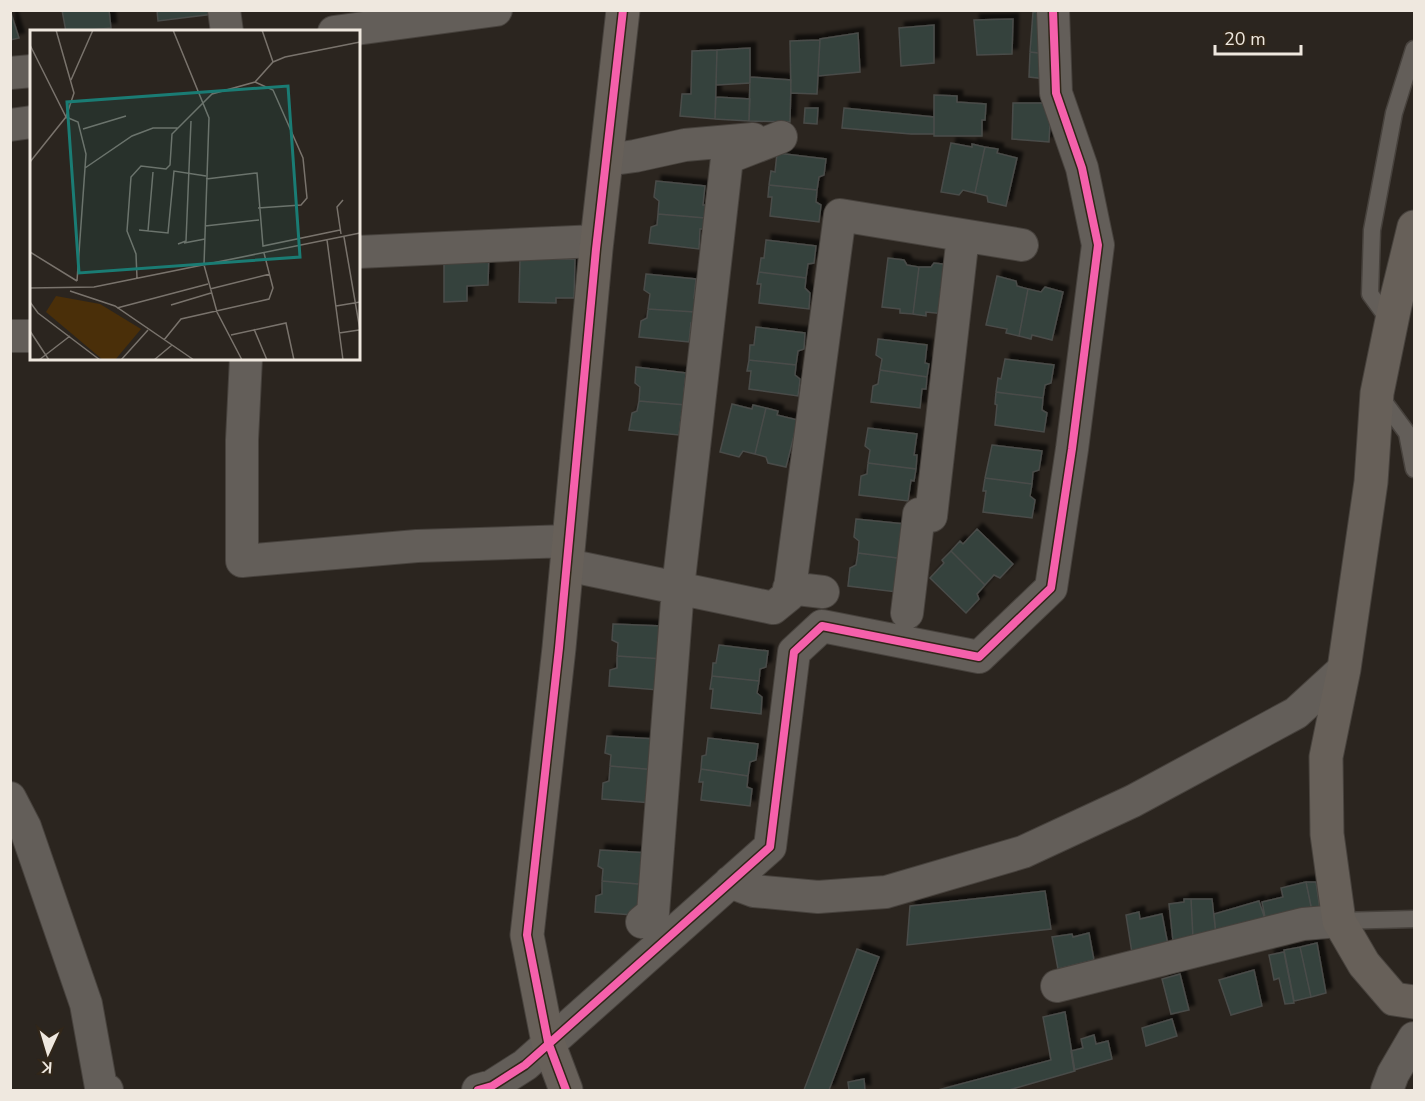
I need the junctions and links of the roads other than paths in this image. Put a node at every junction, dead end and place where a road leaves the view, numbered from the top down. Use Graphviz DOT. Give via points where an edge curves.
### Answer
graph roads {
  1 [pos="224,10"];
  2 [pos="496,10"];
  3 [pos="623,10"];
  4 [pos="1053,10"];
  5 [pos="227,30"];
  6 [pos="349,30"];
  7 [pos="1414,49"];
  8 [pos="30,70"];
  9 [pos="10,73"];
  10 [pos="30,122"];
  11 [pos="10,125"];
  12 [pos="606,160"];
  13 [pos="1414,227"];
  14 [pos="963,236"];
  15 [pos="597,241"];
  16 [pos="1022,245"];
  17 [pos="360,252"];
  18 [pos="1392,324"];
  19 [pos="10,336"];
  20 [pos="30,336"];
  21 [pos="246,360"];
  22 [pos="1377,393"];
  23 [pos="1414,469"];
  24 [pos="568,553"];
  25 [pos="678,588"];
  26 [pos="789,588"];
  27 [pos="823,592"];
  28 [pos="908,613"];
  29 [pos="1344,669"];
  30 [pos="10,798"];
  31 [pos="730,882"];
  32 [pos="1414,919"];
  33 [pos="642,921"];
  34 [pos="1339,921"];
  35 [pos="1057,986"];
  36 [pos="1414,1002"];
  37 [pos="1414,1038"];
  38 [pos="548,1042"];
  39 [pos="107,1090"];
  40 [pos="478,1090"];
  41 [pos="566,1090"];
  42 [pos="1387,1090"];
  1 -- 5 [label="street"];
  2 -- 6 [label="street"];
  3 -- 12 [label="street"];
  4 -- 31 [label="street" via="1056,93 1082,168 1098,245 1051,588 979,657 822,626 794,652 770,847"];
  7 -- 18 [label="lane" via="1394,113 1372,230 1370,294"];
  8 -- 9 [label="street"];
  10 -- 11 [label="street"];
  12 -- 15 [label="street"];
  12 -- 25 [label="street" via="685,145 781,137 727,158"];
  13 -- 18 [label="street"];
  14 -- 16 [label="street"];
  14 -- 26 [label="street" via="840,215"];
  14 -- 28 [label="street" via="931,516 920,514"];
  15 -- 17 [label="street"];
  15 -- 24 [label="street"];
  18 -- 22 [label="street"];
  19 -- 20 [label="street"];
  21 -- 24 [label="street" via="242,561 417,546"];
  22 -- 23 [label="lane" via="1407,433"];
  22 -- 29 [label="street" via="1371,482"];
  24 -- 25 [label="street"];
  24 -- 38 [label="street" via="526,935"];
  25 -- 26 [label="street" via="773,608 789,595"];
  25 -- 33 [label="street" via="653,913"];
  26 -- 27 [label="street"];
  29 -- 31 [label="street" via="1296,713 1132,801 1023,852 886,892 818,897 754,891"];
  29 -- 34 [label="street" via="1326,757 1327,834"];
  30 -- 39 [label="street" via="25,827 86,1004 101,1087"];
  31 -- 38 [label="street"];
  32 -- 34 [label="lane"];
  34 -- 35 [label="street" via="1304,924"];
  34 -- 36 [label="street" via="1364,964 1394,999"];
  37 -- 42 [label="street"];
  38 -- 40 [label="street" via="525,1065 492,1086"];
  38 -- 41 [label="street"];
}
